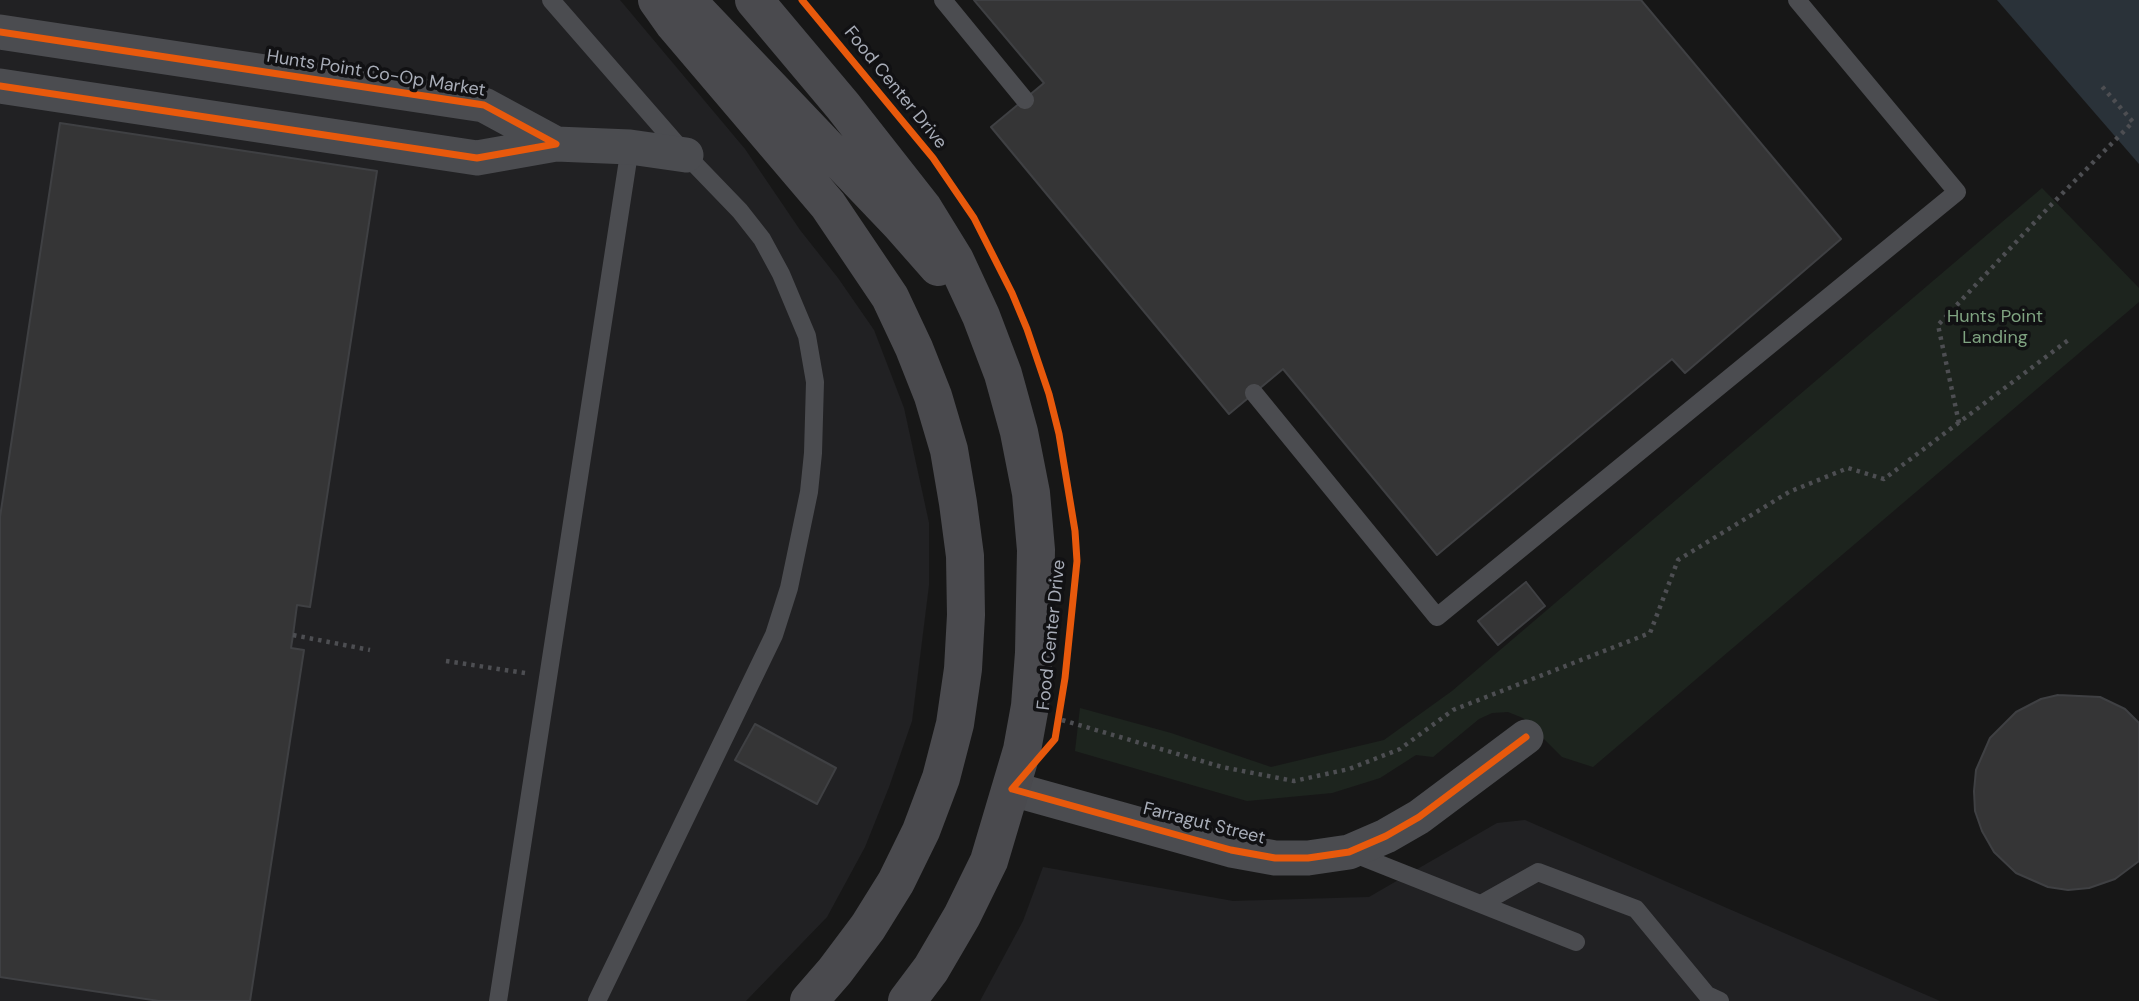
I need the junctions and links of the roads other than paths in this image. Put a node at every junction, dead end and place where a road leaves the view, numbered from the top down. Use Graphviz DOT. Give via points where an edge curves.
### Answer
graph roads {
  1 [pos="551,0"];
  2 [pos="657,0"];
  3 [pos="686,0"];
  4 [pos="754,0"];
  5 [pos="943,0"];
  6 [pos="1797,0"];
  7 [pos="0,32"];
  8 [pos="0,86"];
  9 [pos="1025,100"];
  10 [pos="556,144"];
  11 [pos="631,147"];
  12 [pos="686,155"];
  13 [pos="981,316"];
  14 [pos="1254,393"];
  15 [pos="1526,737"];
  16 [pos="1012,789"];
  17 [pos="1349,852"];
  18 [pos="1481,904"];
  19 [pos="1576,942"];
  20 [pos="498,1001"];
  21 [pos="597,1001"];
  22 [pos="809,1001"];
  23 [pos="907,1001"];
  24 [pos="1720,1001"];
  1 -- 12 [label="lane"];
  2 -- 22 [label="main road" via="828,205 890,297 933,396 958,503 965,556 963,669 941,778 896,882 852,949"];
  3 -- 13 [label="main road" via="901,225"];
  4 -- 13 [label="main road, Food Center Drive" via="923,208 955,260"];
  5 -- 9 [label="lane"];
  6 -- 14 [label="lane" via="1957,192 1437,617"];
  7 -- 10 [label="street, Hunts Point Co-Op Market" via="484,105"];
  8 -- 10 [label="street, Hunts Point Co-Op Market" via="477,158"];
  10 -- 11 [label="street, Hunts Point Co-Op Market"];
  11 -- 12 [label="street, Hunts Point Co-Op Market"];
  11 -- 20 [label="lane"];
  12 -- 21 [label="lane" via="762,239 795,306 814,371 812,464 801,536 774,635"];
  13 -- 16 [label="main road, Food Center Drive" via="1019,432 1036,550 1030,706"];
  15 -- 17 [label="street, Farragut Street" via="1419,817"];
  16 -- 17 [label="street, Farragut Street" via="1231,850 1275,858"];
  16 -- 23 [label="main road, Food Center Drive" via="989,861 973,894 931,969"];
  17 -- 18 [label="lane"];
  18 -- 19 [label="lane"];
  18 -- 24 [label="lane" via="1538,872 1636,909 1707,995"];
}
